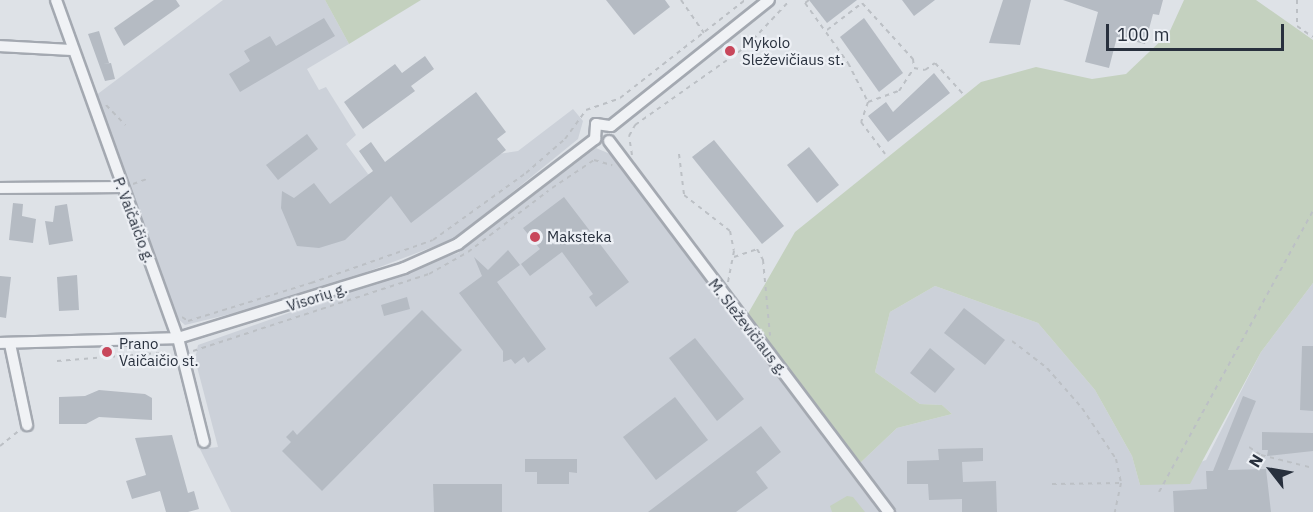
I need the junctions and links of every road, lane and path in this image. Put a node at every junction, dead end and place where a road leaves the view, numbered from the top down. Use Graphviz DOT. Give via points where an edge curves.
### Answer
graph roads {
  1 [pos="56,0"];
  2 [pos="681,0"];
  3 [pos="745,0"];
  4 [pos="769,0"];
  5 [pos="790,0"];
  6 [pos="809,0"];
  7 [pos="866,0"];
  8 [pos="1297,0"];
  9 [pos="804,1"];
  10 [pos="862,3"];
  11 [pos="827,30"];
  12 [pos="704,33"];
  13 [pos="1313,37"];
  14 [pos="0,46"];
  15 [pos="71,50"];
  16 [pos="914,68"];
  17 [pos="963,94"];
  18 [pos="868,102"];
  19 [pos="611,126"];
  20 [pos="595,139"];
  21 [pos="609,141"];
  22 [pos="634,153"];
  23 [pos="680,154"];
  24 [pos="885,154"];
  25 [pos="121,187"];
  26 [pos="0,188"];
  27 [pos="1313,211"];
  28 [pos="734,256"];
  29 [pos="719,291"];
  30 [pos="170,316"];
  31 [pos="178,338"];
  32 [pos="771,341"];
  33 [pos="1012,341"];
  34 [pos="5,343"];
  35 [pos="57,361"];
  36 [pos="176,362"];
  37 [pos="27,425"];
  38 [pos="204,442"];
  39 [pos="0,446"];
  40 [pos="1249,447"];
  41 [pos="1313,468"];
  42 [pos="1121,483"];
  43 [pos="1052,484"];
  44 [pos="1159,492"];
  45 [pos="889,512"];
  46 [pos="1115,512"];
  1 -- 15 [label="street, P. Vaičaičio g."];
  2 -- 12 [label="path"];
  3 -- 12 [label="path"];
  4 -- 19 [label="street"];
  5 -- 22 [label="path" via="747,46 635,125 628,143"];
  6 -- 9 [label="path"];
  7 -- 10 [label="path"];
  8 -- 13 [label="path" via="1297,26"];
  9 -- 11 [label="path"];
  10 -- 11 [label="path"];
  10 -- 16 [label="path" via="912,59"];
  11 -- 18 [label="path" via="827,38 848,63"];
  12 -- 30 [label="path" via="620,98 586,110 565,139 526,173 433,240 395,257 188,321"];
  14 -- 15 [label="street"];
  15 -- 25 [label="street, P. Vaičaičio g."];
  16 -- 17 [label="path" via="925,70 939,64"];
  16 -- 18 [label="path" via="899,92"];
  18 -- 24 [label="path" via="861,122"];
  19 -- 20 [label="street" via="596,124"];
  19 -- 21 [label="street"];
  20 -- 21 [label="street"];
  20 -- 31 [label="street, Visorių g." via="475,233 442,253 316,298"];
  21 -- 29 [label="street, M. Sleževičiaus g."];
  23 -- 28 [label="path" via="684,195 730,231"];
  25 -- 26 [label="street"];
  25 -- 30 [label="street, P. Vaičaičio g."];
  27 -- 44 [label="path"];
  28 -- 29 [label="path" via="728,282"];
  28 -- 32 [label="path" via="757,249 763,260"];
  29 -- 45 [label="street, M. Sleževičiaus g."];
  30 -- 31 [label="street, P. Vaičaičio g."];
  31 -- 34 [label="street, Visorių g."];
  31 -- 38 [label="street, P. Vaičaičio g."];
  33 -- 42 [label="path" via="1047,368 1082,408 1116,459"];
  34 -- 37 [label="street"];
  35 -- 36 [label="path" via="158,353"];
  37 -- 39 [label="path"];
  40 -- 41 [label="path" via="1262,455"];
  42 -- 43 [label="path"];
  42 -- 46 [label="path"];
}
